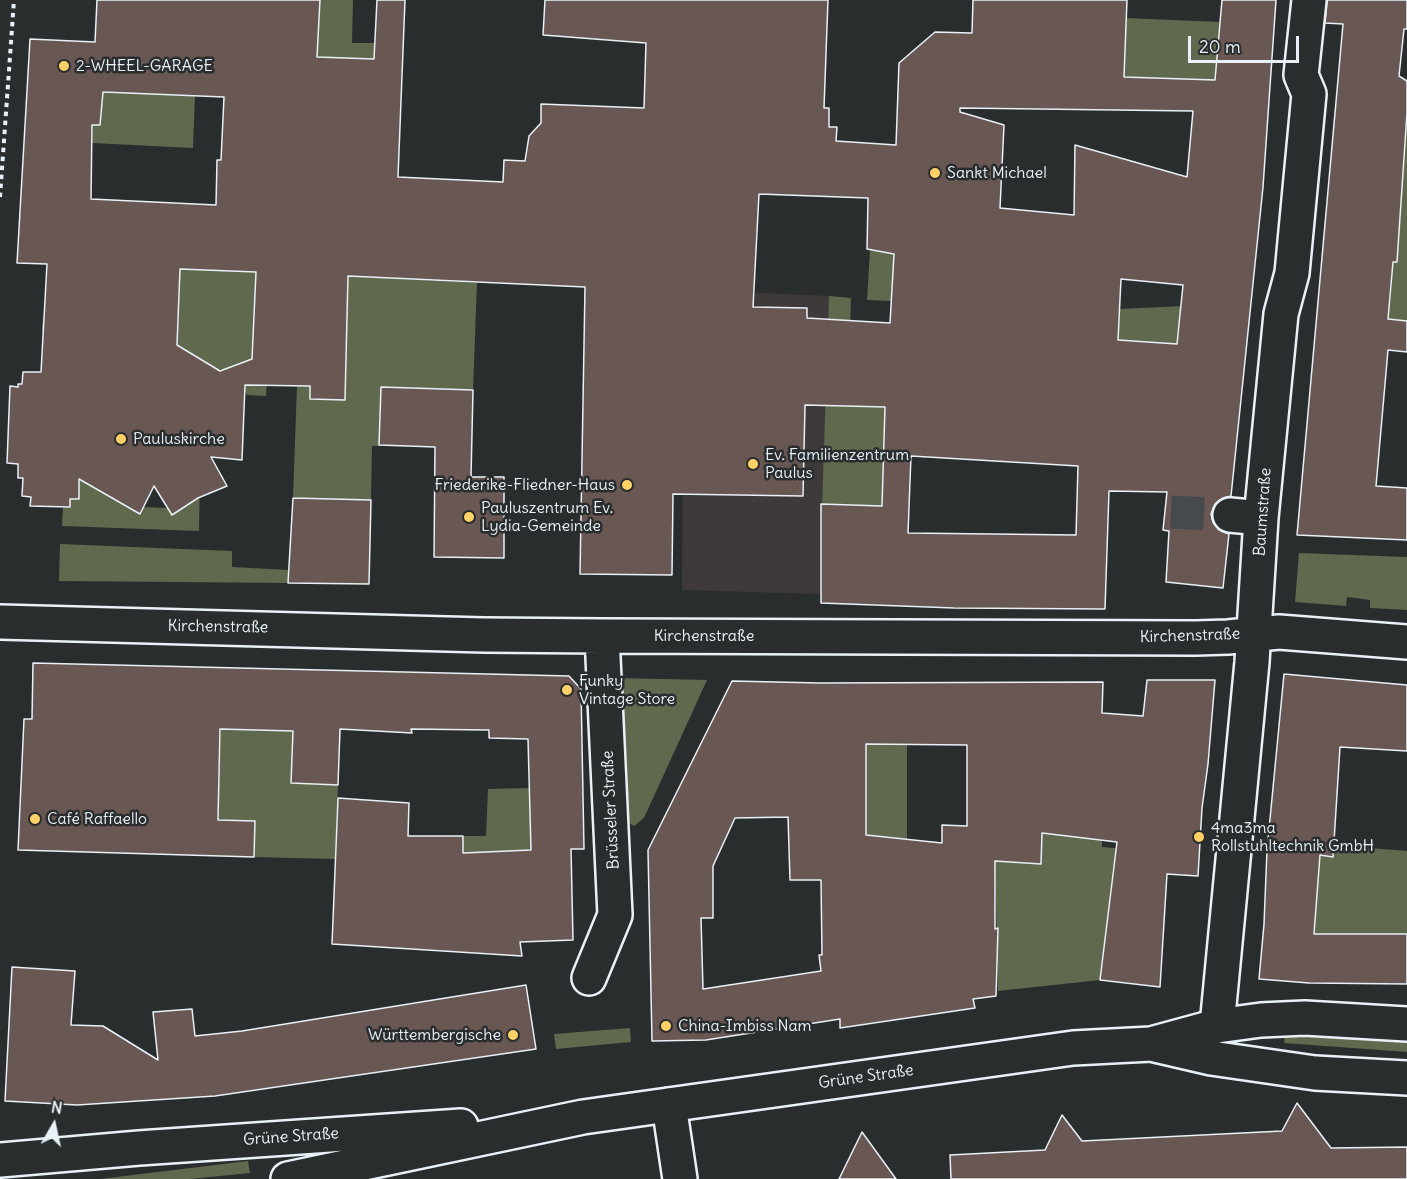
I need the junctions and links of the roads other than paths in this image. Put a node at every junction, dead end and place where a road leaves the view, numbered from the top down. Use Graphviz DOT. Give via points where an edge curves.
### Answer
graph roads {
  1 [pos="1309,0"];
  2 [pos="0,622"];
  3 [pos="1254,634"];
  4 [pos="602,636"];
  5 [pos="1407,642"];
  6 [pos="589,978"];
  7 [pos="1407,1024"];
  8 [pos="1217,1026"];
  9 [pos="1150,1044"];
  10 [pos="1407,1078"];
  11 [pos="669,1106"];
  12 [pos="583,1118"];
  13 [pos="0,1160"];
  14 [pos="288,1179"];
  15 [pos="680,1179"];
  1 -- 3 [label="street, Baumstraße" via="1301,75 1309,94 1292,273 1281,314 1245,516"];
  2 -- 4 [label="street, Kirchenstraße"];
  3 -- 4 [label="street, Kirchenstraße" via="1196,638"];
  3 -- 5 [label="street, Kirchenstraße" via="1279,632"];
  3 -- 8 [label="street, Baumstraße"];
  4 -- 6 [label="street, Brüsseler Straße" via="615,915"];
  7 -- 8 [label="street, Grüne Straße" via="1305,1018"];
  8 -- 9 [label="street, Grüne Straße"];
  9 -- 10 [label="street, Grüne Straße" via="1292,1070"];
  9 -- 11 [label="street, Grüne Straße" via="1073,1048"];
  11 -- 12 [label="street, Grüne Straße"];
  11 -- 15 [label="street"];
  12 -- 13 [label="street, Grüne Straße"];
  12 -- 14 [label="street, Grüne Straße"];
}
